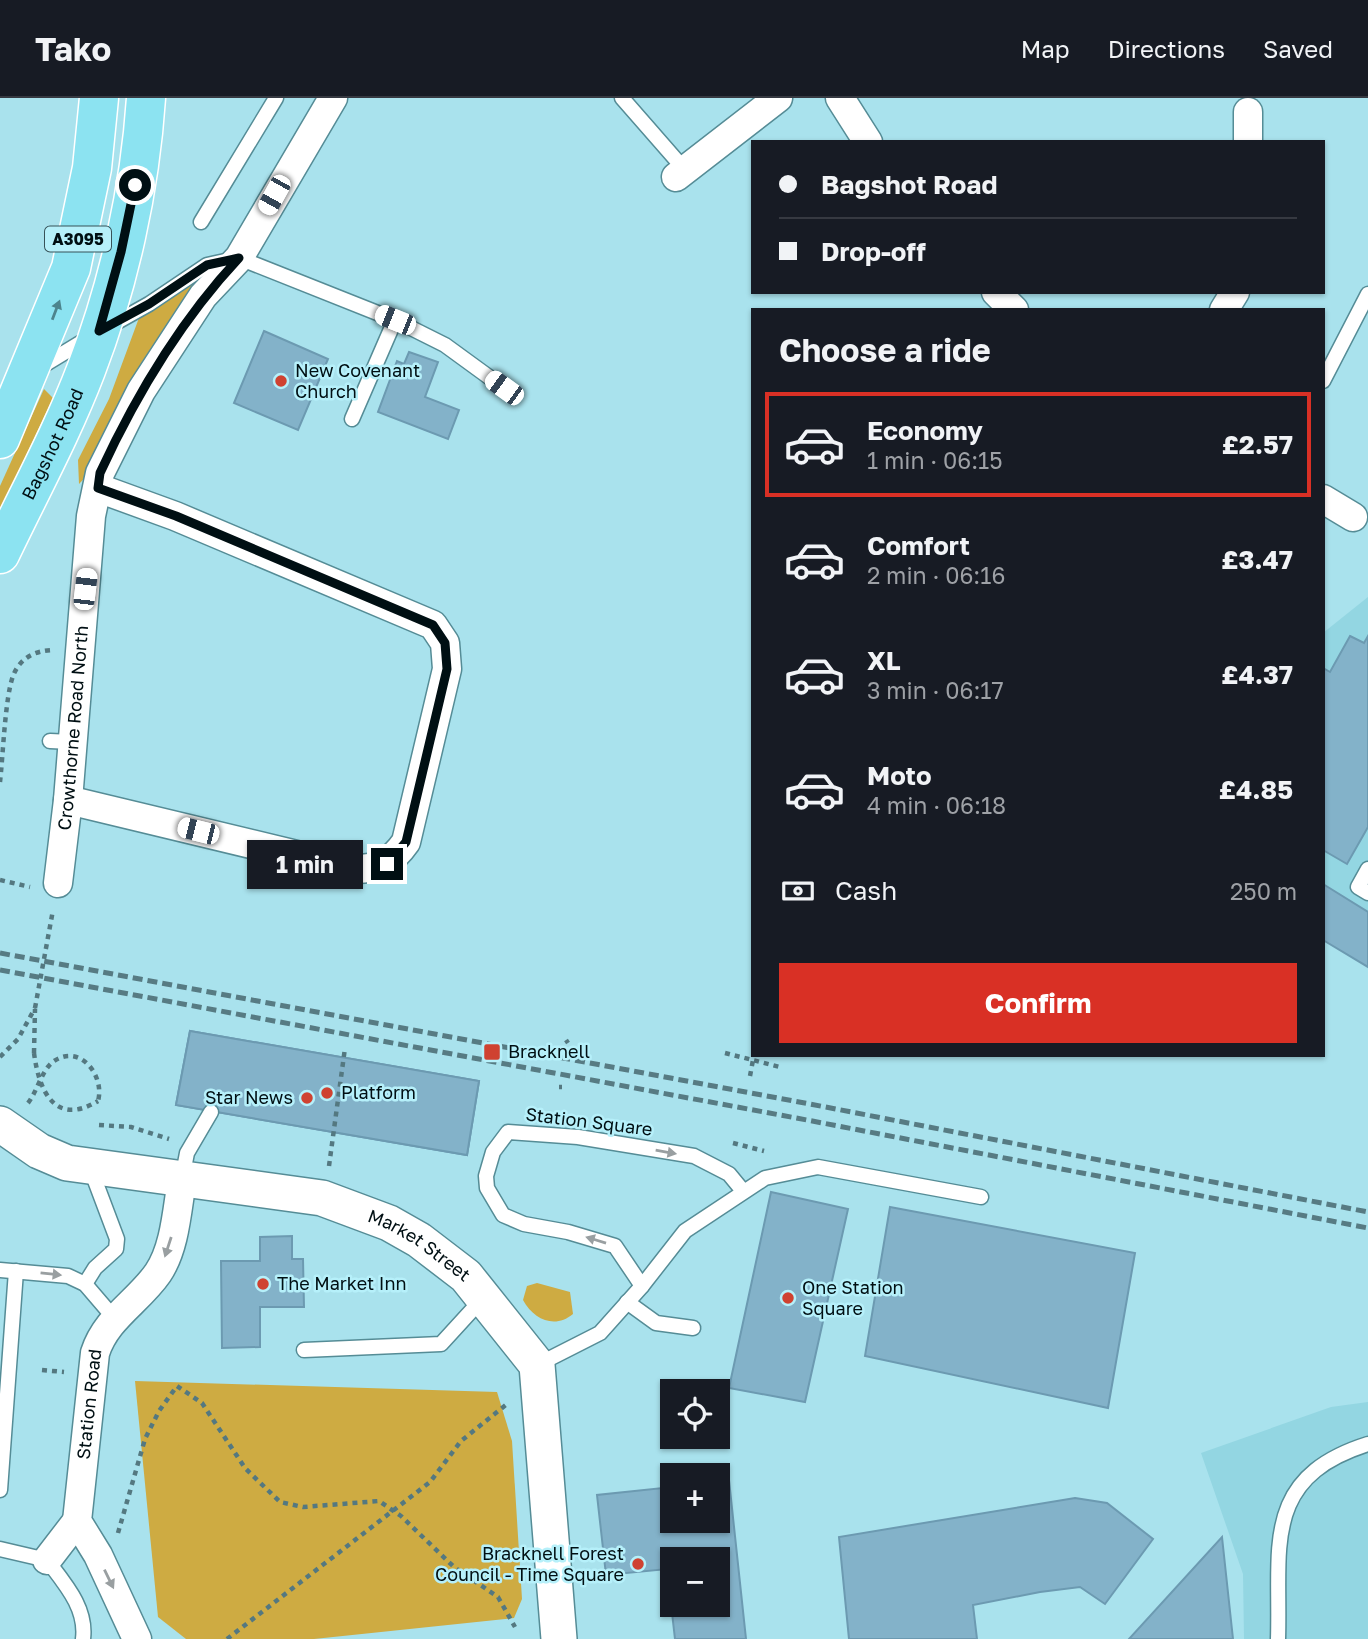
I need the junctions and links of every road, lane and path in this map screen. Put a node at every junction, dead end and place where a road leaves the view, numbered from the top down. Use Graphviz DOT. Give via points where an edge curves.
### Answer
graph roads {
  1 [pos="99,98"];
  2 [pos="146,98"];
  3 [pos="276,98"];
  4 [pos="333,98"];
  5 [pos="622,98"];
  6 [pos="778,98"];
  7 [pos="840,98"];
  8 [pos="1248,111"];
  9 [pos="867,140"];
  10 [pos="1248,140"];
  11 [pos="680,173"];
  12 [pos="201,222"];
  13 [pos="239,258"];
  14 [pos="998,294"];
  15 [pos="1368,294"];
  16 [pos="1012,308"];
  17 [pos="395,320"];
  18 [pos="99,331"];
  19 [pos="30,373"];
  20 [pos="1325,377"];
  21 [pos="504,388"];
  22 [pos="352,419"];
  23 [pos="0,439"];
  24 [pos="98,488"];
  25 [pos="1325,500"];
  26 [pos="1353,517"];
  27 [pos="0,554"];
  28 [pos="78,653"];
  29 [pos="0,782"];
  30 [pos="68,800"];
  31 [pos="1368,869"];
  32 [pos="1363,890"];
  33 [pos="55,896"];
  34 [pos="35,1008"];
  35 [pos="345,1048"];
  36 [pos="725,1053"];
  37 [pos="0,1057"];
  38 [pos="752,1060"];
  39 [pos="780,1067"];
  40 [pos="750,1076"];
  41 [pos="211,1112"];
  42 [pos="13,1115"];
  43 [pos="99,1125"];
  44 [pos="171,1140"];
  45 [pos="733,1143"];
  46 [pos="764,1151"];
  47 [pos="90,1167"];
  48 [pos="328,1170"];
  49 [pos="182,1180"];
  50 [pos="743,1191"];
  51 [pos="981,1197"];
  52 [pos="0,1270"];
  53 [pos="16,1270"];
  54 [pos="85,1284"];
  55 [pos="642,1286"];
  56 [pos="485,1296"];
  57 [pos="627,1302"];
  58 [pos="115,1319"];
  59 [pos="693,1328"];
  60 [pos="304,1350"];
  61 [pos="537,1365"];
  62 [pos="43,1370"];
  63 [pos="72,1373"];
  64 [pos="514,1399"];
  65 [pos="1368,1444"];
  66 [pos="0,1490"];
  67 [pos="391,1510"];
  68 [pos="77,1521"];
  69 [pos="116,1536"];
  70 [pos="0,1549"];
  71 [pos="47,1560"];
  72 [pos="515,1627"];
  73 [pos="83,1639"];
  74 [pos="136,1639"];
  75 [pos="227,1639"];
  76 [pos="559,1639"];
  77 [pos="1278,1639"];
  19 -- 1 [label="main road, A3095, one-way" via="71,268 92,168"];
  2 -- 18 [label="main road, Bagshot Road / A3095" via="131,205"];
  3 -- 12 [label="lane"];
  4 -- 13 [label="street, Crowthorne Road North"];
  5 -- 11 [label="lane"];
  6 -- 11 [label="street"];
  7 -- 9 [label="street"];
  8 -- 10 [label="street"];
  13 -- 17 [label="lane"];
  13 -- 18 [label="lane" via="207,265"];
  13 -- 24 [label="street, Crowthorne Road North" via="203,296 141,390 100,473"];
  14 -- 16 [label="street"];
  15 -- 20 [label="lane"];
  17 -- 21 [label="lane" via="445,345"];
  17 -- 22 [label="lane"];
  18 -- 19 [label="lane"];
  18 -- 27 [label="main road, Bagshot Road / A3095" via="71,404"];
  19 -- 23 [label="main road, A3095"];
  24 -- 28 [label="street, Crowthorne Road North" via="91,516"];
  24 -- 30 [label="street" via="176,516 433,625 445,643 447,669 406,842 387,864 373,869 355,869"];
  25 -- 26 [label="street"];
  28 -- 29 [label="path" via="36,651 13,676"];
  28 -- 30 [label="street, Crowthorne Road North" via="61,741"];
  30 -- 33 [label="street, Crowthorne Road North"];
  31 -- 32 [label="lane"];
  33 -- 34 [label="path, bridge"];
  34 -- 37 [label="path" via="18,1039"];
  34 -- 42 [label="path, bridge" via="34,1053 44,1092 53,1103 68,1111 84,1110 98,1101 102,1088 89,1064 62,1057 51,1062"];
  35 -- 48 [label="path"];
  36 -- 38 [label="path"];
  38 -- 39 [label="path"];
  38 -- 40 [label="path"];
  41 -- 49 [label="lane" via="187,1153"];
  42 -- 47 [label="street, Market Street" via="38,1151"];
  43 -- 44 [label="path" via="131,1127"];
  45 -- 46 [label="path"];
  47 -- 49 [label="street, Market Street"];
  47 -- 54 [label="lane" via="117,1238 116,1249"];
  49 -- 56 [label="street, Market Street" via="322,1198 354,1209 419,1240"];
  49 -- 58 [label="street, Station Road, one-way" via="171,1244 158,1273"];
  50 -- 51 [label="lane" via="765,1178 818,1167"];
  50 -- 55 [label="lane" via="685,1231"];
  55 -- 50 [label="lane, Station Square, one-way" via="615,1246 503,1215 486,1188 486,1176 493,1152 508,1132 578,1137 694,1156 729,1174"];
  52 -- 53 [label="lane"];
  53 -- 54 [label="lane, one-way" via="68,1276"];
  53 -- 66 [label="lane"];
  54 -- 58 [label="lane"];
  55 -- 57 [label="lane"];
  56 -- 60 [label="lane" via="441,1344"];
  56 -- 61 [label="street, Market Street"];
  57 -- 59 [label="lane" via="656,1322"];
  57 -- 61 [label="lane" via="600,1333"];
  58 -- 68 [label="street, Station Road" via="100,1337 95,1353"];
  61 -- 76 [label="street"];
  62 -- 63 [label="path"];
  64 -- 67 [label="path" via="461,1441 430,1482"];
  65 -- 77 [label="lane" via="1326,1461 1292,1497 1282,1516"];
  67 -- 69 [label="path" via="379,1501 303,1507 280,1502 245,1468 202,1403 177,1387 145,1440"];
  67 -- 72 [label="path" via="454,1567 498,1597"];
  67 -- 75 [label="path"];
  68 -- 71 [label="street"];
  68 -- 74 [label="street, one-way" via="98,1555"];
  70 -- 71 [label="lane"];
  71 -- 73 [label="lane" via="79,1605 85,1625"];
}
